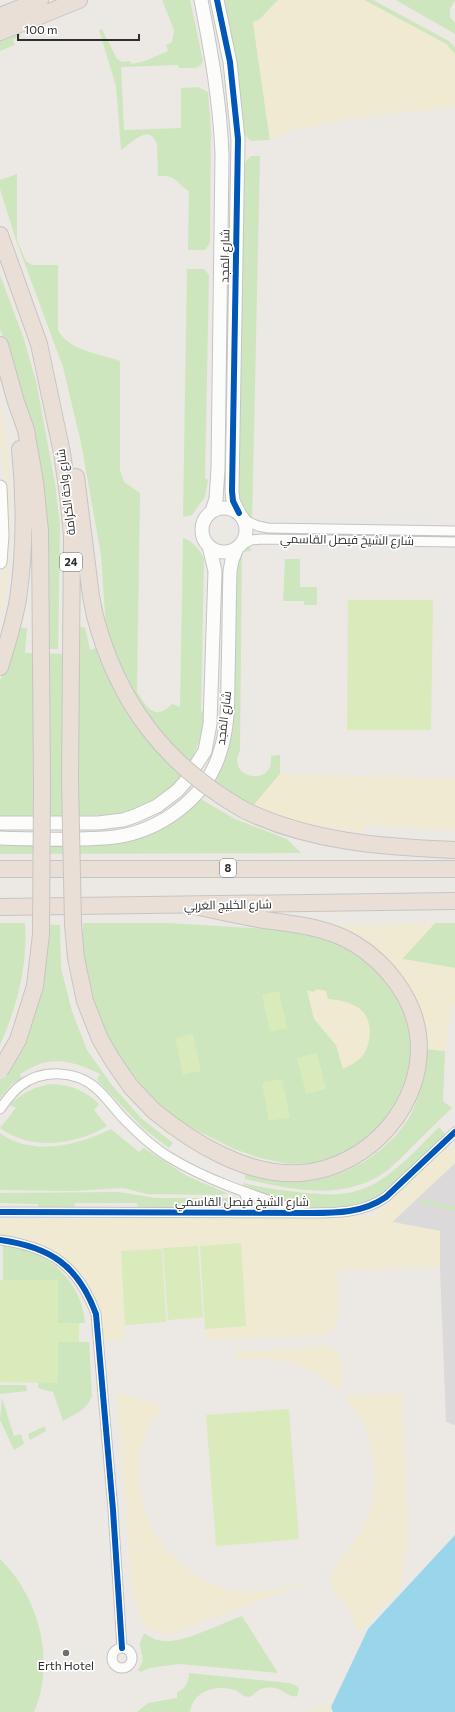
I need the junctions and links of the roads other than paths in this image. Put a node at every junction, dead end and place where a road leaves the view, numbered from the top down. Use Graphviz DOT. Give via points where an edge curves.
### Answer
graph roads {
  1 [pos="40,0"];
  2 [pos="79,0"];
  3 [pos="201,0"];
  4 [pos="217,0"];
  5 [pos="0,16"];
  6 [pos="0,32"];
  7 [pos="0,234"];
  8 [pos="39,344"];
  9 [pos="0,345"];
  10 [pos="16,402"];
  11 [pos="0,487"];
  12 [pos="212,511"];
  13 [pos="242,516"];
  14 [pos="455,531"];
  15 [pos="455,542"];
  16 [pos="209,546"];
  17 [pos="238,547"];
  18 [pos="0,562"];
  19 [pos="0,667"];
  20 [pos="0,823"];
  21 [pos="0,838"];
  22 [pos="455,850"];
  23 [pos="0,869"];
  24 [pos="455,869"];
  25 [pos="455,901"];
  26 [pos="191,905"];
  27 [pos="0,907"];
  28 [pos="0,1071"];
  29 [pos="0,1109"];
  30 [pos="455,1132"];
  31 [pos="244,1192"];
  32 [pos="0,1212"];
  33 [pos="241,1213"];
  34 [pos="310,1214"];
  35 [pos="0,1240"];
  36 [pos="122,1648"];
  1 -- 5 [label="highway"];
  2 -- 6 [label="highway"];
  3 -- 12 [label="street, شارع المَجد" via="214,64 222,154 218,470 216,499"];
  4 -- 13 [label="street, شارع المَجد" via="230,62 238,139 232,496"];
  7 -- 8 [label="highway, شارع واحة الكرامة / 24"];
  8 -- 22 [label="highway, bridge" via="54,384 74,465 91,596 105,650 115,676 161,746 192,775 222,797 244,810 287,828 334,839 409,848"];
  8 -- 26 [label="highway, شارع واحة الكرامة / 24, bridge" via="62,453 72,536 70,782 73,924 76,958 85,1000 100,1039 130,1087 154,1111 200,1145 227,1158 257,1169 300,1173 336,1165 377,1141 404,1104 414,1078 419,1048 415,1023 397,982 373,956 353,943 328,932"];
  9 -- 10 [label="highway"];
  10 -- 19 [label="highway" via="23,491 21,574 18,600"];
  10 -- 28 [label="highway, bridge" via="26,430 40,531 41,934 35,986 18,1040"];
  11 -- 18 [label="street"];
  12 -- 13 [label="street" via="226,508"];
  12 -- 16 [label="street" via="204,520 202,531"];
  13 -- 14 [label="street, شارع الشيخ فيصل القاسمي" via="258,526 268,528"];
  13 -- 17 [label="street" via="246,534"];
  15 -- 17 [label="street, شارع الشيخ فيصل القاسمي" via="262,539 251,540"];
  16 -- 17 [label="street" via="214,550 226,552"];
  16 -- 20 [label="street, شارع المَجد" via="215,571 210,724 204,751 185,782 157,806 123,820 98,823"];
  17 -- 21 [label="street, شارع المَجد" via="230,571 226,728 219,756 195,794 178,810 159,822 131,834 100,838"];
  23 -- 24 [label="highway, 8"];
  25 -- 26 [label="highway, شارع الخَلِيج العَربِي"];
  26 -- 27 [label="highway, شارع الخَلِيج العَربِي"];
  29 -- 31 [label="street, شارع الشيخ فيصل القاسمي" via="11,1094 29,1080 52,1074 75,1077 96,1088 136,1132 157,1150 185,1166"];
  30 -- 34 [label="street, شارع الشيخ فيصل القاسمي" via="394,1191 378,1203 347,1212"];
  31 -- 33 [label="street" via="248,1203"];
  31 -- 34 [label="street, شارع الشيخ فيصل القاسمي"];
  32 -- 33 [label="street, شارع الشيخ فيصل القاسمي"];
  33 -- 34 [label="street, شارع الشيخ فيصل القاسمي"];
  35 -- 36 [label="street" via="30,1245 53,1256 79,1279 96,1314 114,1517"];
}
